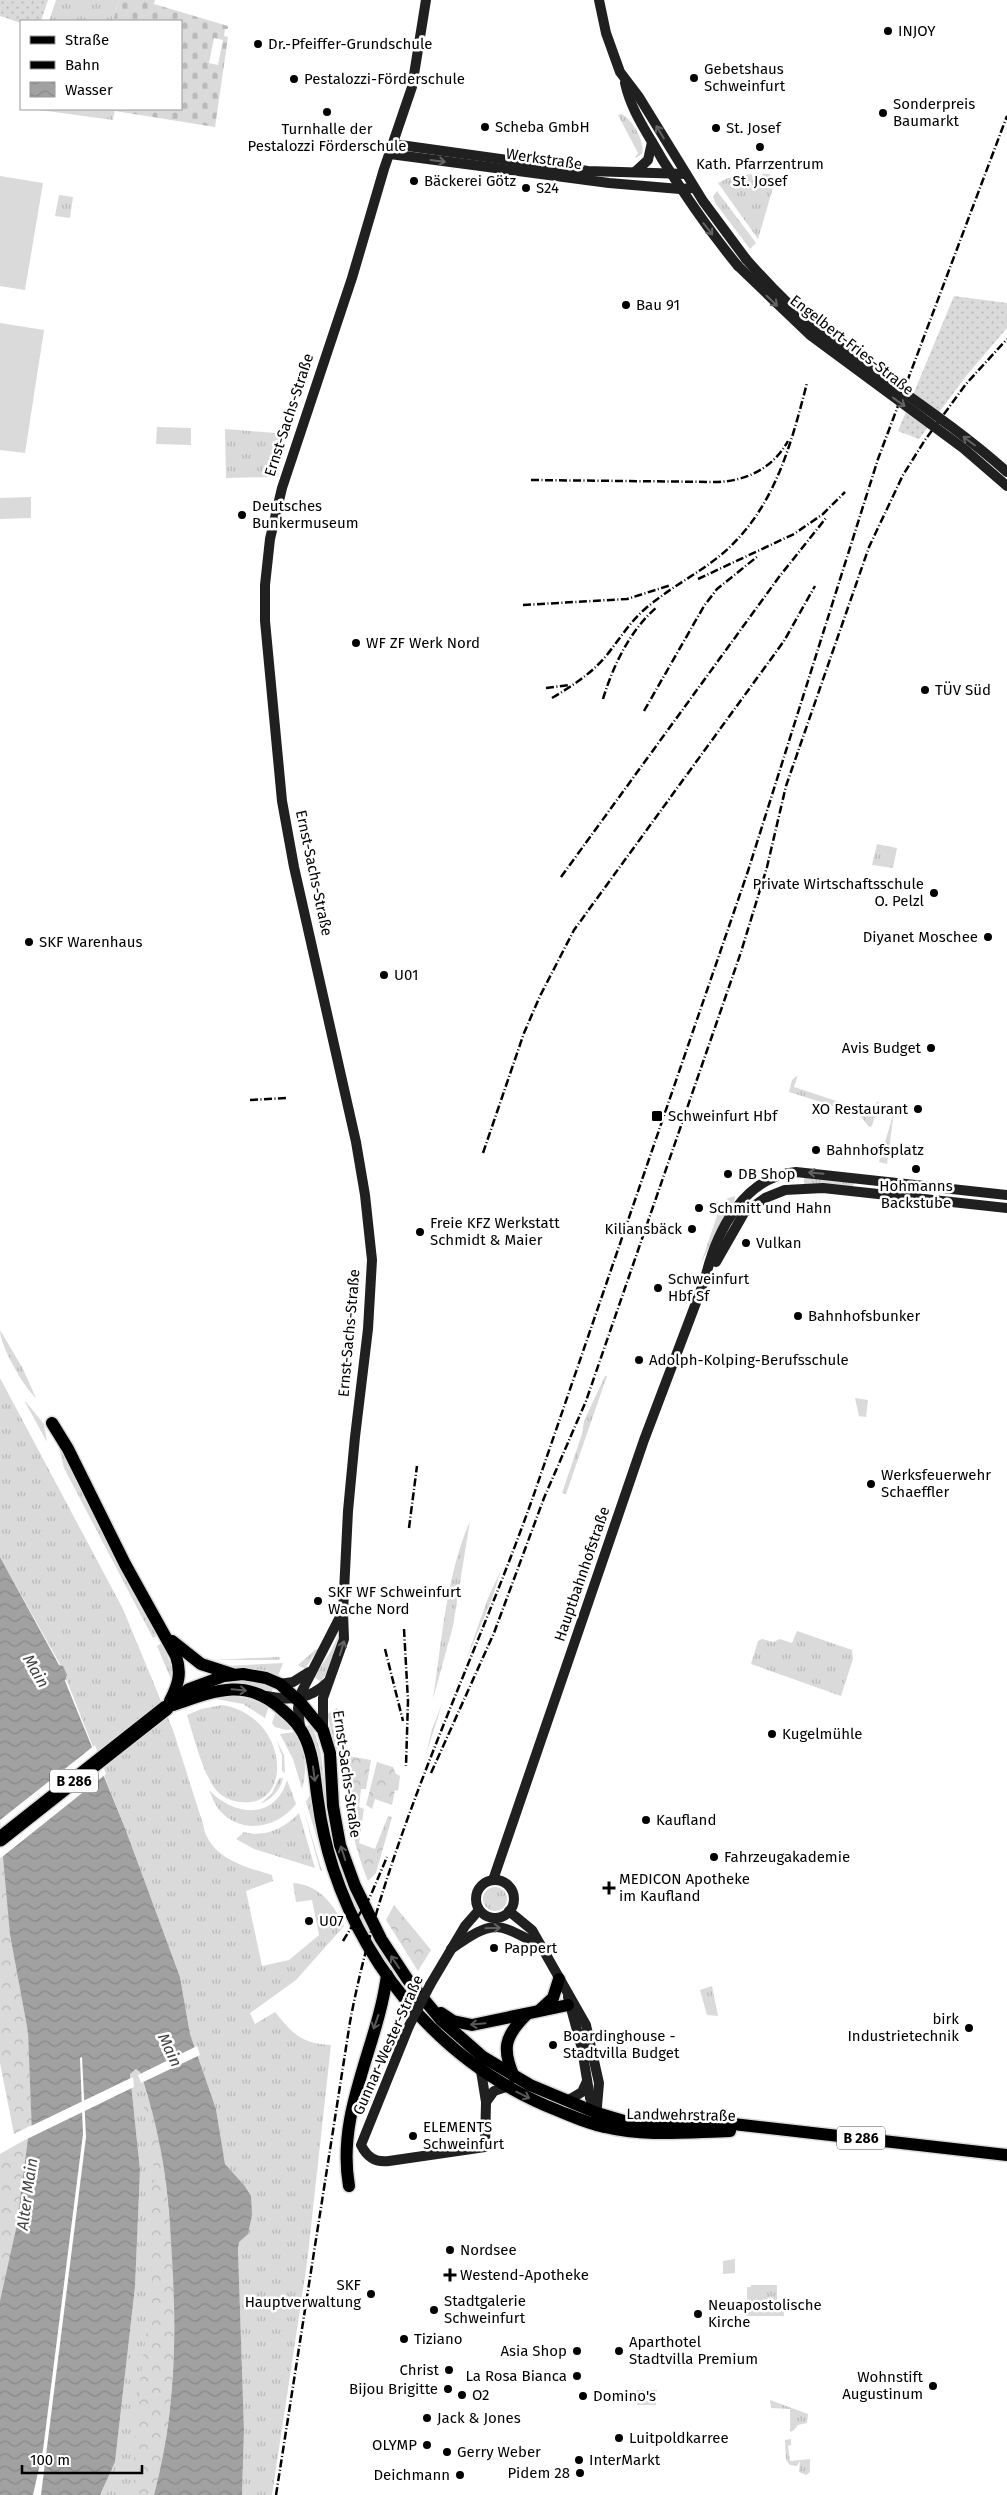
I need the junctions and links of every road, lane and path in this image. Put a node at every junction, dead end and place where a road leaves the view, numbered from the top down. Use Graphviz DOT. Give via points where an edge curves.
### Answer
graph roads {
  1 [pos="426,0"];
  2 [pos="599,0"];
  3 [pos="624,80"];
  4 [pos="652,142"];
  5 [pos="391,149"];
  6 [pos="635,172"];
  7 [pos="671,173"];
  8 [pos="686,174"];
  9 [pos="694,188"];
  10 [pos="680,189"];
  11 [pos="1007,472"];
  12 [pos="1007,486"];
  13 [pos="1007,1195"];
  14 [pos="1007,1208"];
  15 [pos="705,1279"];
  16 [pos="52,1423"];
  17 [pos="343,1612"];
  18 [pos="167,1636"];
  19 [pos="310,1672"];
  20 [pos="234,1675"];
  21 [pos="329,1681"];
  22 [pos="280,1684"];
  23 [pos="211,1686"];
  24 [pos="265,1696"];
  25 [pos="298,1700"];
  26 [pos="166,1708"];
  27 [pos="300,1728"];
  28 [pos="323,1730"];
  29 [pos="0,1839"];
  30 [pos="492,1880"];
  31 [pos="360,1899"];
  32 [pos="479,1910"];
  33 [pos="509,1911"];
  34 [pos="351,1914"];
  35 [pos="540,1945"];
  36 [pos="451,1949"];
  37 [pos="387,1975"];
  38 [pos="559,1979"];
  39 [pos="567,1991"];
  40 [pos="424,2001"];
  41 [pos="568,2005"];
  42 [pos="539,2011"];
  43 [pos="526,2015"];
  44 [pos="481,2071"];
  45 [pos="587,2080"];
  46 [pos="510,2082"];
  47 [pos="567,2101"];
  48 [pos="486,2102"];
  49 [pos="596,2119"];
  50 [pos="1007,2155"];
  51 [pos="1007,2162"];
  52 [pos="349,2186"];
  1 -- 5 [label="main road, Ernst-Sachs-Straße" via="414,83"];
  2 -- 3 [label="main road, Engelbert-Fries-Straße" via="611,50"];
  3 -- 4 [label="main road, Engelbert-Fries-Straße" via="632,106"];
  8 -- 3 [label="main road, Engelbert-Fries-Straße, one-way" via="639,97"];
  4 -- 6 [label="main road" via="648,160"];
  4 -- 7 [label="main road, Engelbert-Fries-Straße"];
  5 -- 6 [label="main road, Werkstraße" via="588,171"];
  5 -- 10 [label="main road, Werkstraße, one-way" via="602,182"];
  5 -- 17 [label="main road, Ernst-Sachs-Straße" via="282,488 270,540 265,585 265,621 282,801 356,1142 371,1242 370,1310 354,1437"];
  6 -- 7 [label="main road, Werkstraße"];
  7 -- 8 [label="main road, Werkstraße"];
  7 -- 10 [label="main road, Engelbert-Fries-Straße"];
  8 -- 9 [label="main road, Engelbert-Fries-Straße"];
  9 -- 10 [label="main road, Werkstraße"];
  11 -- 9 [label="main road, Engelbert-Fries-Straße, one-way, bridge" via="816,328 786,301 746,259"];
  10 -- 12 [label="main road, Engelbert-Fries-Straße, one-way, bridge" via="706,228 738,266 810,335 963,448"];
  13 -- 15 [label="main road, Hauptbahnhofstraße, one-way" via="796,1172 764,1181 751,1189 734,1210 710,1260"];
  14 -- 15 [label="main road, Hauptbahnhofstraße" via="810,1188 785,1190 751,1207 740,1219"];
  15 -- 30 [label="main road, Hauptbahnhofstraße" via="644,1440"];
  16 -- 18 [label="main road" via="125,1564"];
  17 -- 19 [label="main road, Ernst-Sachs-Straße"];
  21 -- 17 [label="main road, Ernst-Sachs-Straße, one-way" via="344,1639"];
  18 -- 20 [label="main road" via="206,1667"];
  18 -- 26 [label="main road" via="180,1676"];
  19 -- 22 [label="main road" via="293,1682"];
  19 -- 25 [label="main road, Ernst-Sachs-Straße"];
  20 -- 22 [label="main road, B 286" via="252,1675"];
  20 -- 23 [label="main road, B 286"];
  21 -- 25 [label="main road"];
  21 -- 28 [label="main road, Ernst-Sachs-Straße" via="322,1703"];
  22 -- 25 [label="main road, B 286"];
  23 -- 24 [label="main road, B 286, one-way"];
  23 -- 26 [label="main road, B 286" via="189,1689"];
  24 -- 25 [label="main road"];
  24 -- 27 [label="main road, B 286"];
  25 -- 27 [label="main road, Ernst-Sachs-Straße"];
  25 -- 28 [label="main road, B 286"];
  26 -- 29 [label="highway, B 286"];
  27 -- 34 [label="main road, Ernst-Sachs-Straße / B 286, one-way" via="312,1761 325,1841"];
  31 -- 28 [label="main road, Ernst-Sachs-Straße / B 286, one-way" via="337,1833 330,1754"];
  30 -- 32 [label="main road, Hauptbahnhofstraße" via="482,1885 477,1894"];
  30 -- 33 [label="main road" via="506,1884 512,1891 514,1902"];
  40 -- 31 [label="main road, Landwehrstraße / B 286, one-way" via="391,1956"];
  32 -- 33 [label="main road" via="491,1918 501,1917"];
  32 -- 36 [label="main road, Gunnar-Wester-Straße"];
  33 -- 35 [label="main road" via="526,1923"];
  34 -- 37 [label="main road, Landwehrstraße / B 286"];
  36 -- 35 [label="main road, one-way" via="474,1932 496,1927 512,1930"];
  35 -- 38 [label="main road"];
  36 -- 48 [label="main road, Gunnar-Wester-Straße, bridge" via="409,2026 360,2144 371,2159 382,2162 485,2147"];
  37 -- 44 [label="main road, Landwehrstraße / B 286" via="433,2031"];
  37 -- 52 [label="main road, one-way" via="351,2119 346,2167"];
  38 -- 39 [label="main road"];
  38 -- 42 [label="main road" via="553,1998"];
  39 -- 41 [label="main road"];
  39 -- 49 [label="main road" via="586,2025 594,2050 599,2097"];
  43 -- 40 [label="main road, one-way" via="463,2024"];
  40 -- 46 [label="main road, Landwehrstraße / B 286" via="456,2035"];
  41 -- 42 [label="main road"];
  41 -- 45 [label="main road" via="582,2049"];
  42 -- 43 [label="main road"];
  43 -- 46 [label="main road" via="510,2033 507,2044"];
  44 -- 46 [label="main road, Landwehrstraße / B 286"];
  44 -- 48 [label="main road"];
  45 -- 47 [label="main road" via="582,2092"];
  45 -- 49 [label="main road"];
  46 -- 47 [label="main road, Landwehrstraße / B 286"];
  46 -- 48 [label="main road" via="494,2090"];
  46 -- 49 [label="main road, Landwehrstraße / B 286, one-way" via="550,2108"];
  47 -- 49 [label="main road, Landwehrstraße / B 286"];
  49 -- 50 [label="main road, Landwehrstraße / B 286" via="733,2124"];
  49 -- 51 [label="main road, Landwehrstraße / B 286" via="642,2133 734,2131"];
}
